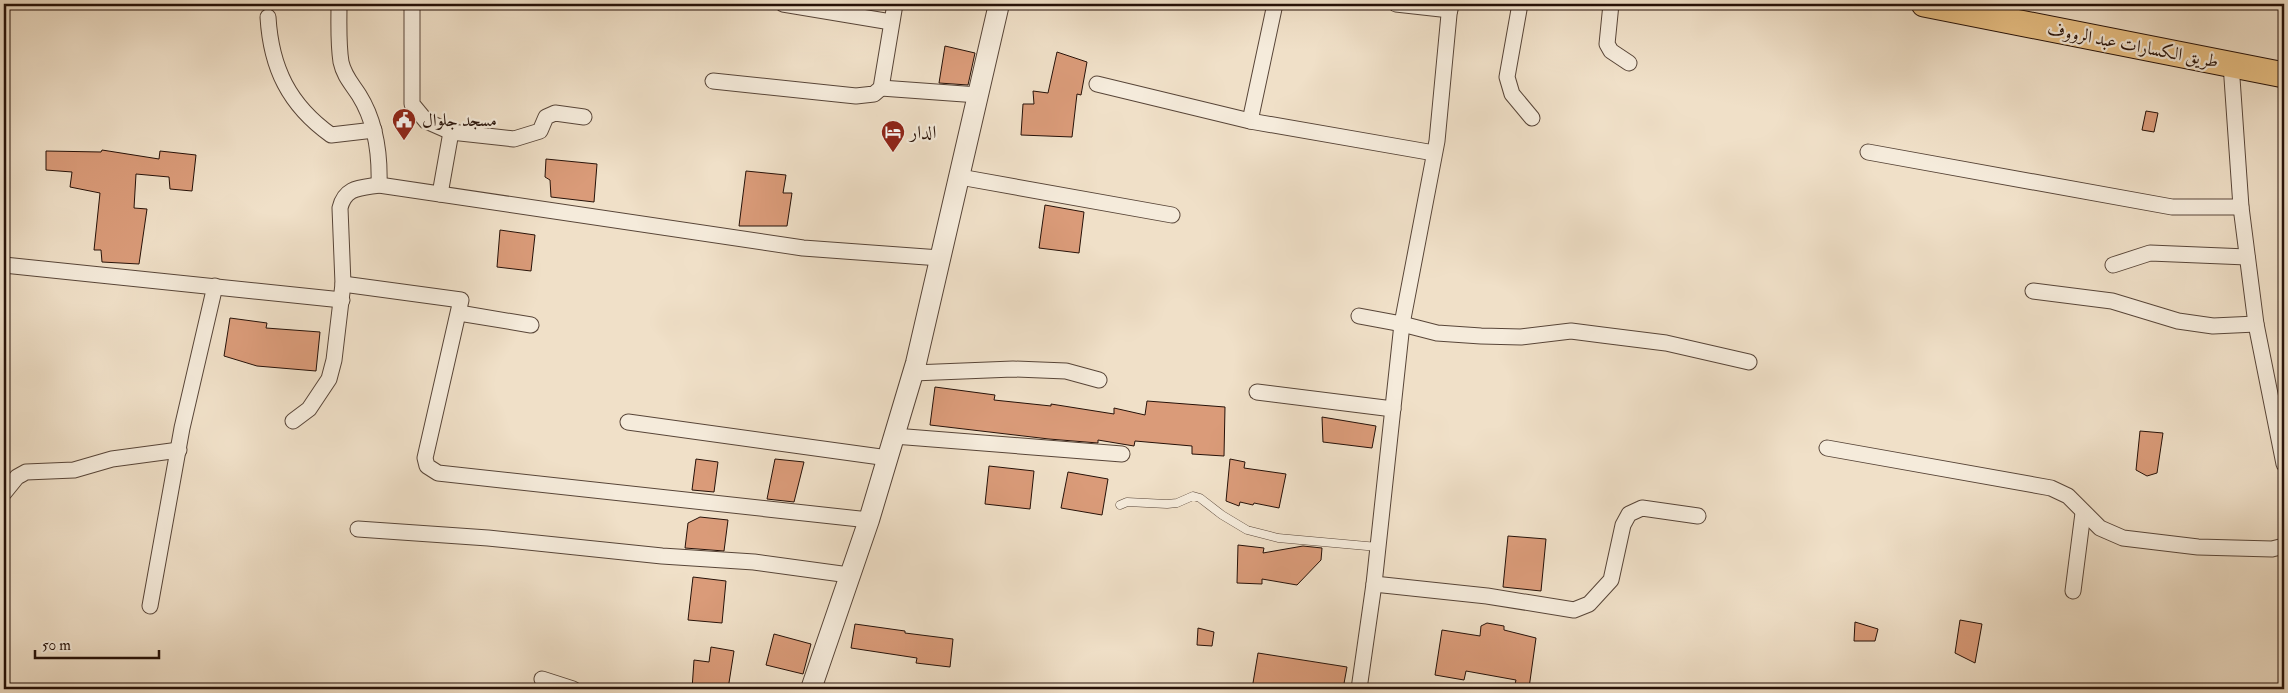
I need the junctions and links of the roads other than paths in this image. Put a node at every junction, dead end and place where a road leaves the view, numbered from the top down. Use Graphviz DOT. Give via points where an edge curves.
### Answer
graph roads {
  1 [pos="338,4"];
  2 [pos="412,4"];
  3 [pos="783,4"];
  4 [pos="895,4"];
  5 [pos="999,4"];
  6 [pos="1275,4"];
  7 [pos="1396,4"];
  8 [pos="1520,4"];
  9 [pos="1611,4"];
  10 [pos="1924,4"];
  11 [pos="1450,7"];
  12 [pos="1980,9"];
  13 [pos="268,17"];
  14 [pos="891,22"];
  15 [pos="1630,63"];
  16 [pos="2232,64"];
  17 [pos="2284,75"];
  18 [pos="714,81"];
  19 [pos="1097,84"];
  20 [pos="881,88"];
  21 [pos="978,95"];
  22 [pos="584,117"];
  23 [pos="1532,118"];
  24 [pos="1250,121"];
  25 [pos="374,130"];
  26 [pos="450,132"];
  27 [pos="1868,152"];
  28 [pos="1434,153"];
  29 [pos="960,177"];
  30 [pos="379,185"];
  31 [pos="440,194"];
  32 [pos="2241,207"];
  33 [pos="1172,215"];
  34 [pos="2247,257"];
  35 [pos="940,258"];
  36 [pos="4,265"];
  37 [pos="2113,265"];
  38 [pos="344,284"];
  39 [pos="215,286"];
  40 [pos="2033,291"];
  41 [pos="342,300"];
  42 [pos="459,313"];
  43 [pos="1359,316"];
  44 [pos="1402,324"];
  45 [pos="2256,324"];
  46 [pos="531,325"];
  47 [pos="1749,362"];
  48 [pos="913,373"];
  49 [pos="1099,380"];
  50 [pos="1257,392"];
  51 [pos="1393,409"];
  52 [pos="293,421"];
  53 [pos="628,422"];
  54 [pos="894,436"];
  55 [pos="1826,448"];
  56 [pos="179,450"];
  57 [pos="1122,454"];
  58 [pos="888,458"];
  59 [pos="2284,464"];
  60 [pos="4,493"];
  61 [pos="1120,505"];
  62 [pos="2083,512"];
  63 [pos="1698,516"];
  64 [pos="869,520"];
  65 [pos="358,529"];
  66 [pos="2284,546"];
  67 [pos="1378,548"];
  68 [pos="849,575"];
  69 [pos="1374,584"];
  70 [pos="2072,591"];
  71 [pos="150,606"];
  72 [pos="542,679"];
  73 [pos="573,689"];
  74 [pos="811,689"];
  75 [pos="1359,689"];
  1 -- 25 [label="street" via="341,62"];
  2 -- 26 [label="street" via="412,104 426,121"];
  3 -- 14 [label="street"];
  4 -- 14 [label="street"];
  5 -- 21 [label="street"];
  6 -- 24 [label="street"];
  7 -- 11 [label="street"];
  8 -- 23 [label="street" via="1507,78 1512,94"];
  9 -- 15 [label="street" via="1607,44 1611,51"];
  10 -- 12 [label="main road, طريق الكسارات عبد الرووف"];
  11 -- 28 [label="street"];
  12 -- 16 [label="main road, طريق الكسارات عبد الرووف"];
  13 -- 25 [label="street" via="275,60 291,97 301,109 331,135"];
  14 -- 20 [label="street"];
  16 -- 17 [label="main road, طريق الكسارات عبد الرووف"];
  16 -- 32 [label="street"];
  18 -- 20 [label="street" via="856,96 874,94"];
  19 -- 24 [label="street"];
  20 -- 21 [label="street"];
  21 -- 29 [label="street"];
  22 -- 26 [label="street" via="555,114 546,117 540,131 514,139"];
  24 -- 28 [label="street"];
  25 -- 30 [label="street" via="380,156"];
  26 -- 31 [label="street"];
  27 -- 32 [label="street" via="2172,207"];
  28 -- 44 [label="street"];
  29 -- 33 [label="street"];
  29 -- 35 [label="street"];
  30 -- 31 [label="street"];
  30 -- 38 [label="street" via="352,189 342,198"];
  31 -- 35 [label="street" via="803,248"];
  32 -- 34 [label="street"];
  34 -- 37 [label="street" via="2150,253"];
  34 -- 45 [label="street"];
  35 -- 48 [label="street"];
  36 -- 39 [label="street"];
  38 -- 41 [label="street"];
  38 -- 42 [label="street" via="461,300"];
  39 -- 41 [label="street"];
  39 -- 56 [label="street"];
  40 -- 45 [label="street" via="2112,301 2178,321 2213,326"];
  41 -- 52 [label="street" via="329,379 309,409"];
  42 -- 46 [label="street"];
  42 -- 64 [label="street" via="426,458 432,471"];
  43 -- 44 [label="street"];
  44 -- 47 [label="street" via="1437,333 1481,336 1521,337 1570,331 1666,342"];
  44 -- 51 [label="street"];
  45 -- 59 [label="street"];
  48 -- 49 [label="street" via="1013,369 1066,371"];
  48 -- 54 [label="street"];
  50 -- 51 [label="street"];
  51 -- 67 [label="street"];
  53 -- 58 [label="street"];
  54 -- 57 [label="street"];
  54 -- 58 [label="street"];
  55 -- 62 [label="street" via="2051,488 2068,496"];
  56 -- 60 [label="street" via="112,458 74,470 26,472 17,477"];
  56 -- 71 [label="street"];
  58 -- 64 [label="street"];
  61 -- 67 [label="lane" via="1127,502 1177,503 1193,496 1247,530 1278,538"];
  62 -- 66 [label="street" via="2100,528 2123,538 2198,547"];
  62 -- 70 [label="street"];
  63 -- 69 [label="street" via="1642,508 1629,514 1623,525 1611,580 1589,604 1574,610 1487,596"];
  64 -- 68 [label="street"];
  65 -- 68 [label="street" via="754,562"];
  67 -- 69 [label="street"];
  68 -- 74 [label="street"];
  69 -- 75 [label="street"];
  72 -- 73 [label="street"];
}
